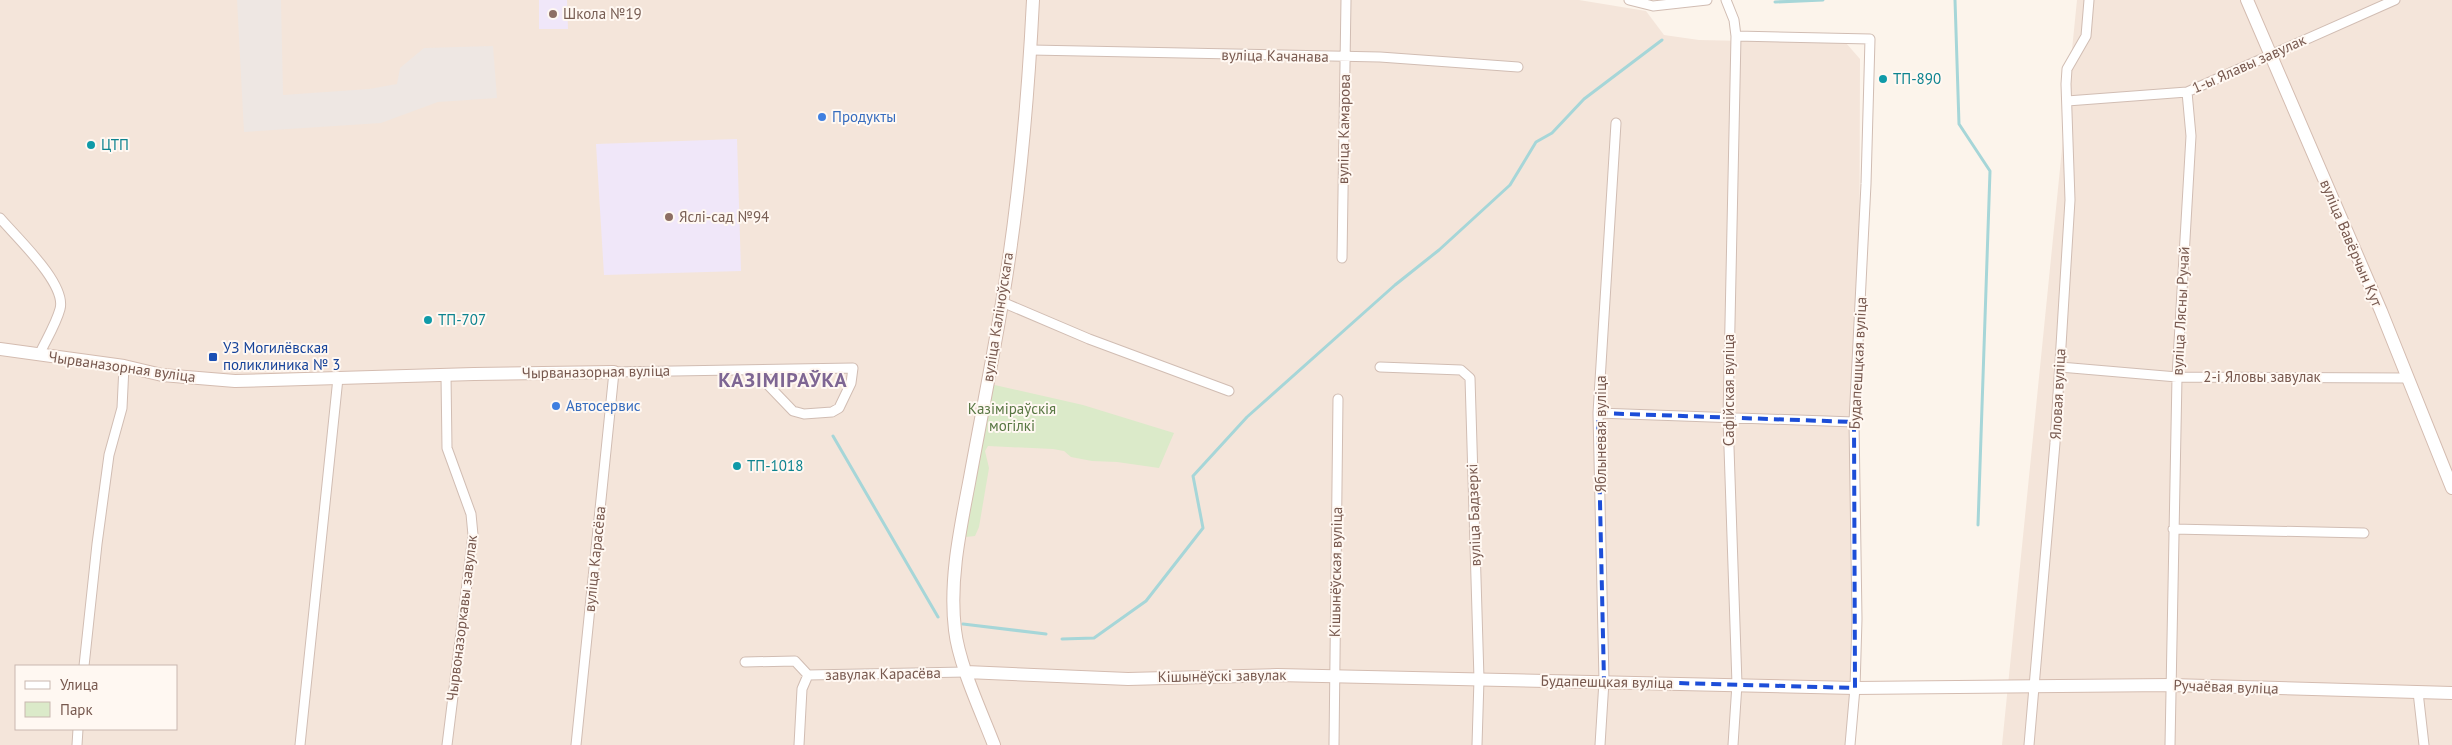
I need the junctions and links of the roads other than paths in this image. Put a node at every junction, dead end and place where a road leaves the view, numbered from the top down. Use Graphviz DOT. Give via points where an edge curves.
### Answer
graph roads {
  1 [pos="1033,0"];
  2 [pos="1346,0"];
  3 [pos="1629,0"];
  4 [pos="1707,0"];
  5 [pos="1726,0"];
  6 [pos="2089,0"];
  7 [pos="2248,0"];
  8 [pos="2395,0"];
  9 [pos="1736,36"];
  10 [pos="1031,50"];
  11 [pos="2272,54"];
  12 [pos="1345,58"];
  13 [pos="1518,67"];
  14 [pos="2186,92"];
  15 [pos="2067,101"];
  16 [pos="1616,123"];
  17 [pos="0,218"];
  18 [pos="1342,258"];
  19 [pos="1002,302"];
  20 [pos="0,350"];
  21 [pos="39,354"];
  22 [pos="124,366"];
  23 [pos="1380,367"];
  24 [pos="2060,368"];
  25 [pos="759,370"];
  26 [pos="614,372"];
  27 [pos="446,376"];
  28 [pos="2177,377"];
  29 [pos="338,378"];
  30 [pos="2406,378"];
  31 [pos="1229,391"];
  32 [pos="1338,399"];
  33 [pos="1598,412"];
  34 [pos="1728,418"];
  35 [pos="1854,422"];
  36 [pos="2452,488"];
  37 [pos="2173,529"];
  38 [pos="2364,533"];
  39 [pos="745,662"];
  40 [pos="84,665"];
  41 [pos="966,672"];
  42 [pos="808,675"];
  43 [pos="1335,675"];
  44 [pos="1478,679"];
  45 [pos="1604,681"];
  46 [pos="1737,684"];
  47 [pos="2170,685"];
  48 [pos="2034,687"];
  49 [pos="1855,688"];
  50 [pos="2418,692"];
  51 [pos="2452,693"];
  52 [pos="78,730"];
  53 [pos="77,745"];
  54 [pos="300,745"];
  55 [pos="447,745"];
  56 [pos="576,745"];
  57 [pos="799,745"];
  58 [pos="994,745"];
  59 [pos="1334,745"];
  60 [pos="1477,745"];
  61 [pos="1600,745"];
  62 [pos="1733,745"];
  63 [pos="1850,745"];
  64 [pos="2029,745"];
  65 [pos="2170,745"];
  66 [pos="2424,745"];
  1 -- 10 [label="street, вуліца Каліноўскага"];
  2 -- 12 [label="street, вуліца Камарова"];
  3 -- 4 [label="street" via="1653,6"];
  5 -- 9 [label="street, Сафійская вуліца"];
  6 -- 15 [label="street, Яловая вуліца" via="2086,36 2067,70"];
  7 -- 11 [label="street, вуліца Вавёрчын Кут"];
  8 -- 11 [label="street, 1-ы Ялавы завулак"];
  9 -- 34 [label="street, Сафійская вуліца"];
  9 -- 35 [label="street, Будапешцкая вуліца" via="1870,39"];
  10 -- 12 [label="street, вуліца Качанава"];
  10 -- 19 [label="street, вуліца Каліноўскага"];
  11 -- 14 [label="street, 1-ы Ялавы завулак"];
  11 -- 30 [label="street, вуліца Вавёрчын Кут"];
  12 -- 13 [label="street, вуліца Качанава" via="1380,57"];
  12 -- 18 [label="street, вуліца Камарова"];
  14 -- 15 [label="street, 1-ы Ялавы завулак"];
  14 -- 28 [label="street, вуліца Лясны Ручай" via="2191,136"];
  15 -- 24 [label="street, Яловая вуліца" via="2070,200"];
  16 -- 33 [label="street, Яблыневая вуліца"];
  17 -- 21 [label="street, Чырваназорная вуліца" via="54,280 62,296 61,309"];
  19 -- 31 [label="street"];
  19 -- 41 [label="street, вуліца Каліноўскага" via="959,536 955,631"];
  20 -- 21 [label="street"];
  21 -- 22 [label="street, Чырваназорная вуліца"];
  22 -- 29 [label="street, Чырваназорная вуліца" via="162,375 235,381"];
  22 -- 40 [label="street" via="122,408 108,464 96,544"];
  23 -- 44 [label="street, вуліца Бадзеркі" via="1461,370 1470,378"];
  24 -- 28 [label="street, 2-і Яловы завулак"];
  24 -- 48 [label="street, Яловая вуліца"];
  25 -- 25 [label="street, Чырваназорная вуліца" via="853,368 851,383 839,408 832,412 804,414 793,411 769,386"];
  25 -- 26 [label="street, Чырваназорная вуліца"];
  26 -- 27 [label="street, Чырваназорная вуліца"];
  26 -- 56 [label="street, вуліца Карасёва"];
  27 -- 29 [label="street, Чырваназорная вуліца"];
  27 -- 55 [label="street, Чырвоназоркавы завулак" via="447,448 472,514 473,535"];
  28 -- 30 [label="street, 2-і Яловы завулак"];
  28 -- 37 [label="street, вуліца Лясны Ручай"];
  29 -- 54 [label="street"];
  30 -- 36 [label="street, вуліца Вавёрчын Кут"];
  32 -- 43 [label="street, Кішынёўская вуліца"];
  33 -- 34 [label="street"];
  33 -- 45 [label="street, Яблыневая вуліца"];
  34 -- 35 [label="street"];
  34 -- 46 [label="street, Сафійская вуліца"];
  35 -- 49 [label="street, Будапешцкая вуліца"];
  37 -- 38 [label="street"];
  37 -- 47 [label="street, вуліца Лясны Ручай"];
  39 -- 42 [label="street, завулак Карасёва" via="795,661"];
  41 -- 42 [label="street, завулак Карасёва"];
  41 -- 43 [label="street, Кішынёўскі завулак" via="1128,679"];
  41 -- 58 [label="street, вуліца Каліноўскага"];
  42 -- 57 [label="street" via="802,689"];
  43 -- 44 [label="street, Кішынёўскі завулак"];
  43 -- 59 [label="street, Кішынёўская вуліца"];
  44 -- 45 [label="street, Будапешцкая вуліца"];
  44 -- 60 [label="street, вуліца Бадзеркі"];
  45 -- 46 [label="street, Будапешцкая вуліца"];
  45 -- 61 [label="street, Яблыневая вуліца"];
  46 -- 49 [label="street, Будапешцкая вуліца"];
  46 -- 62 [label="street, Сафійская вуліца"];
  47 -- 48 [label="street, Ручаёвая вуліца"];
  47 -- 50 [label="street, Ручаёвая вуліца"];
  47 -- 65 [label="street, вуліца Лясны Ручай"];
  48 -- 49 [label="street, Ручаёвая вуліца"];
  48 -- 64 [label="street, Яловая вуліца"];
  49 -- 63 [label="street, Будапешцкая вуліца"];
  50 -- 51 [label="street, Ручаёвая вуліца"];
  50 -- 66 [label="street"];
  52 -- 53 [label="street"];
}
